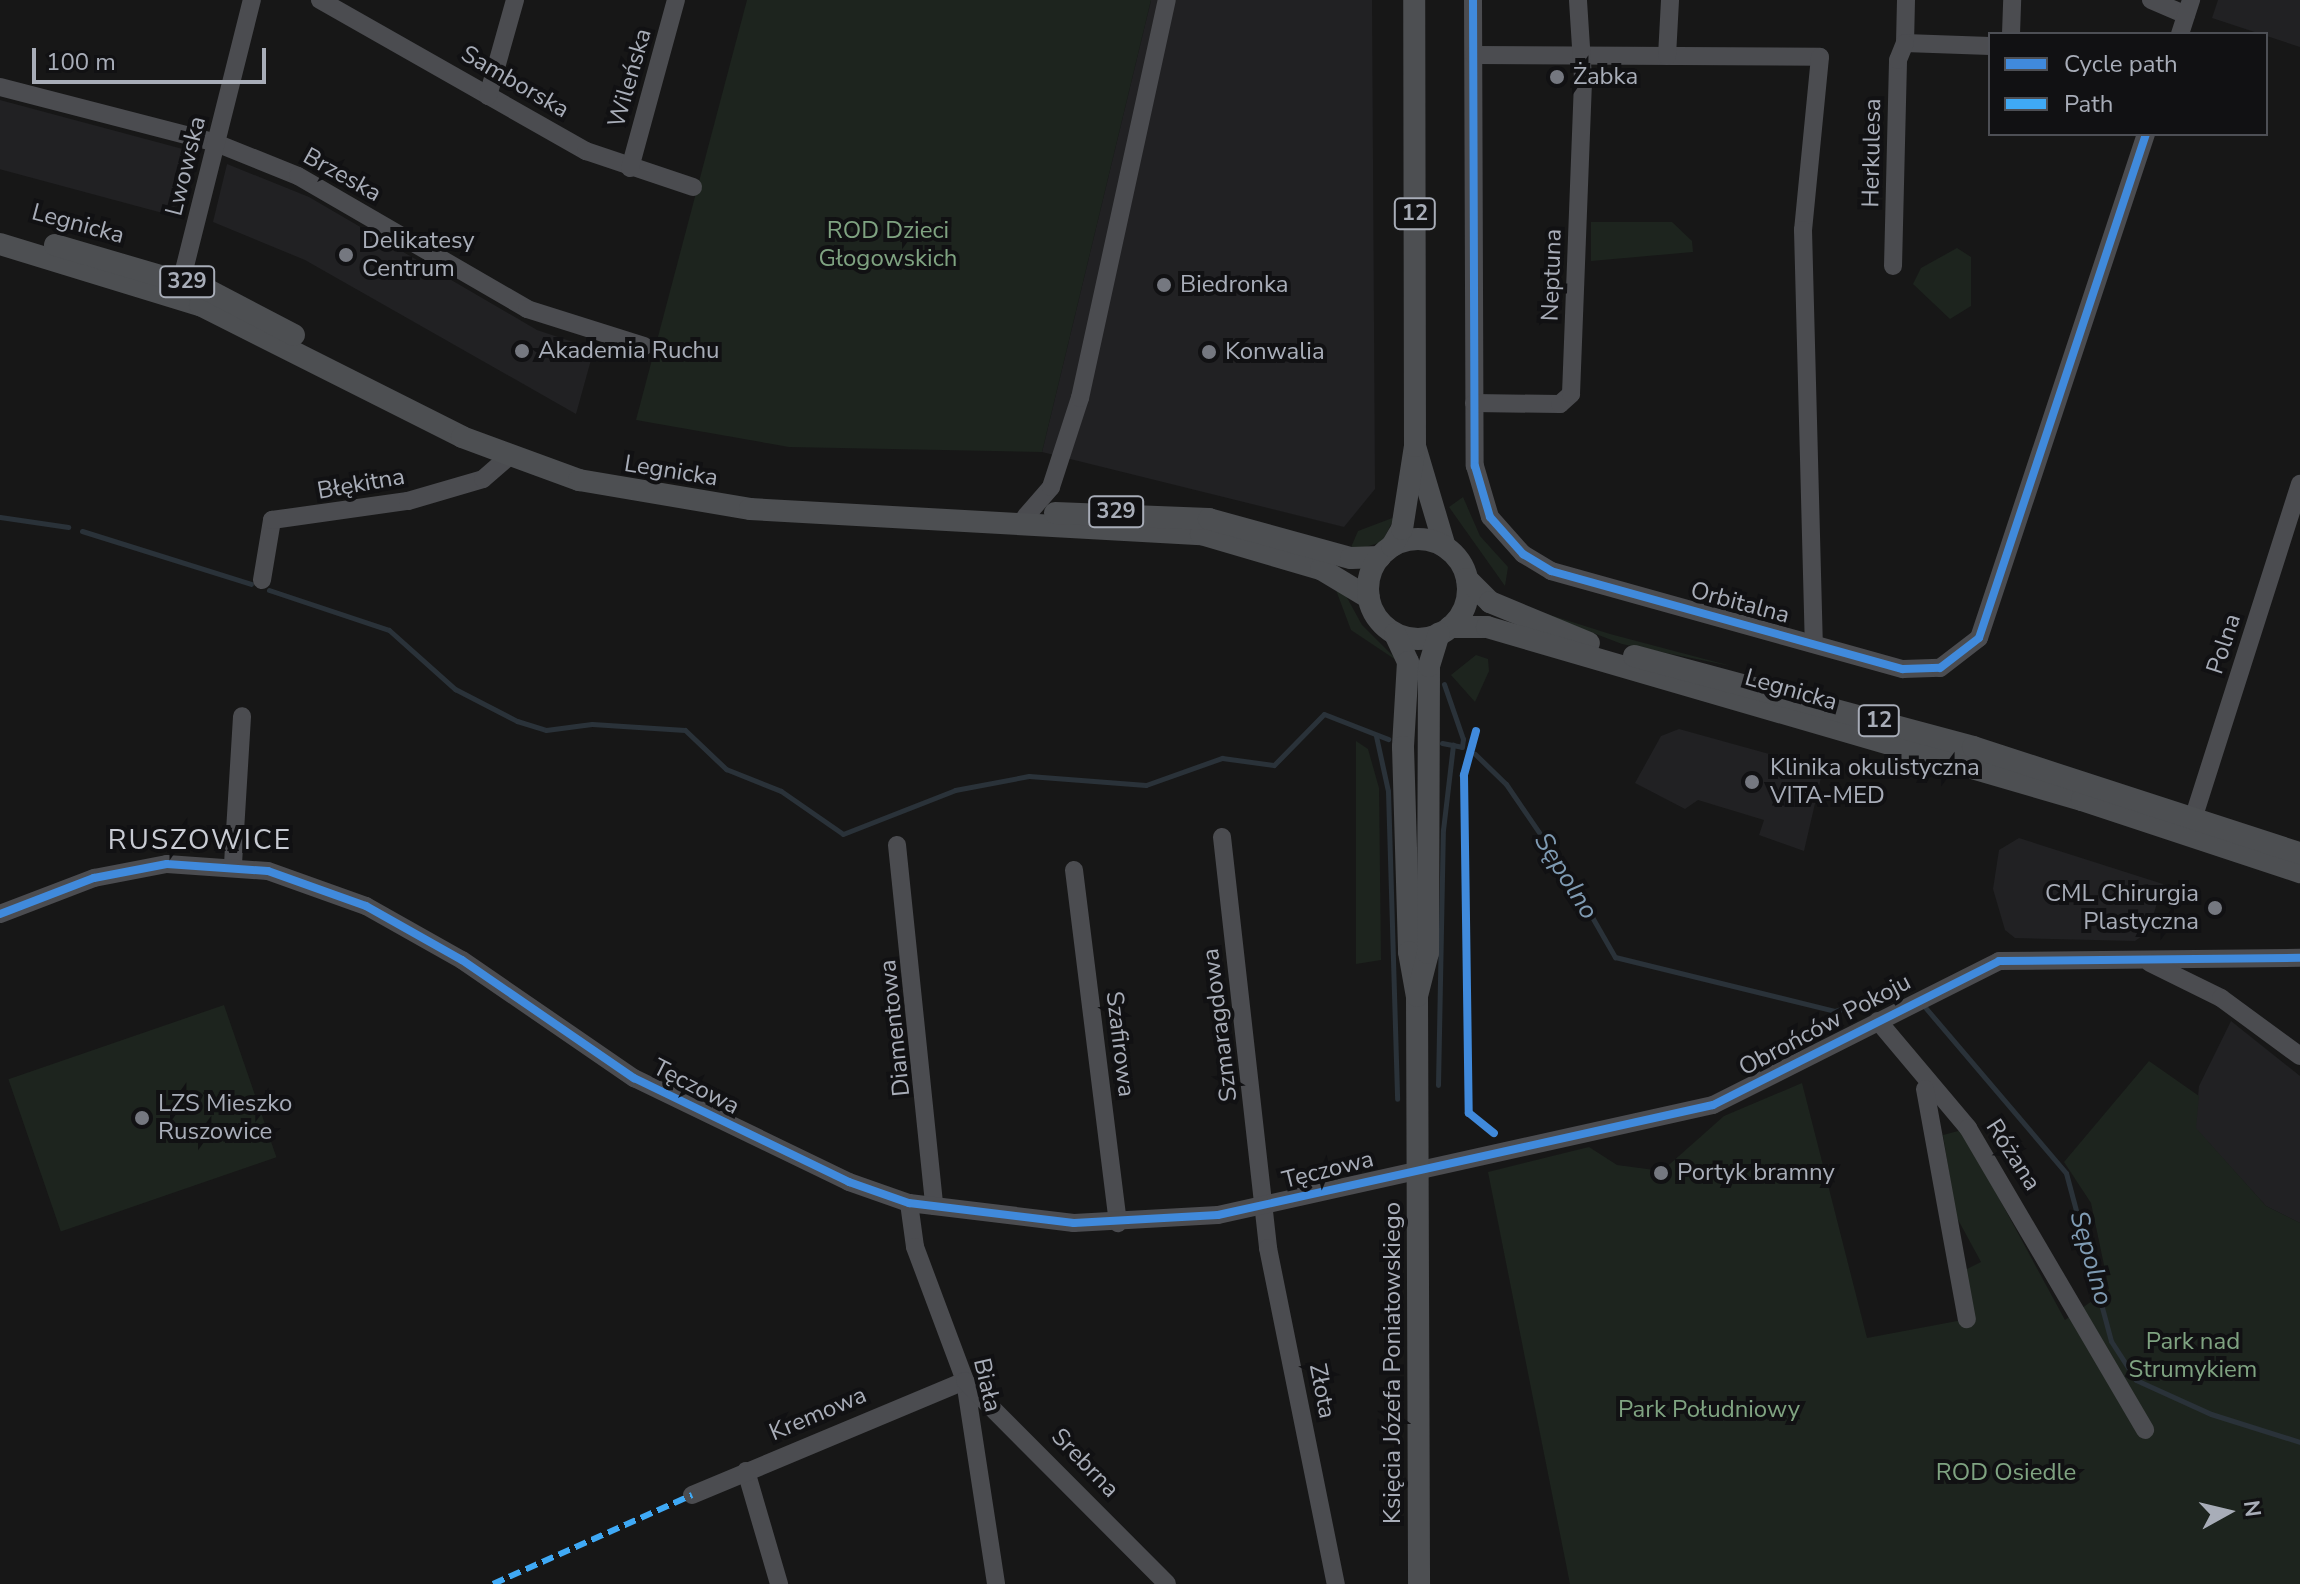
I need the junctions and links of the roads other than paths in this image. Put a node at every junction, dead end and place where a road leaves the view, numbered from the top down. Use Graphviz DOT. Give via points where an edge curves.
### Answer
graph roads {
  1 [pos="252,0"];
  2 [pos="320,0"];
  3 [pos="515,0"];
  4 [pos="676,0"];
  5 [pos="1167,0"];
  6 [pos="1414,0"];
  7 [pos="1473,0"];
  8 [pos="1578,0"];
  9 [pos="1670,0"];
  10 [pos="1906,0"];
  11 [pos="2012,0"];
  12 [pos="2151,0"];
  13 [pos="2189,8"];
  14 [pos="2011,32"];
  15 [pos="2181,32"];
  16 [pos="1905,43"];
  17 [pos="1988,46"];
  18 [pos="1474,55"];
  19 [pos="1580,56"];
  20 [pos="1667,56"];
  21 [pos="0,87"];
  22 [pos="488,96"];
  23 [pos="2145,136"];
  24 [pos="216,143"];
  25 [pos="630,168"];
  26 [pos="693,187"];
  27 [pos="0,231"];
  28 [pos="0,244"];
  29 [pos="1893,266"];
  30 [pos="179,289"];
  31 [pos="644,346"];
  32 [pos="1474,403"];
  33 [pos="1415,446"];
  34 [pos="508,457"];
  35 [pos="2300,484"];
  36 [pos="1051,487"];
  37 [pos="1065,512"];
  38 [pos="1026,516"];
  39 [pos="1003,520"];
  40 [pos="1090,527"];
  41 [pos="1445,547"];
  42 [pos="1386,552"];
  43 [pos="1467,579"];
  44 [pos="262,580"];
  45 [pos="1369,598"];
  46 [pos="1445,631"];
  47 [pos="1395,634"];
  48 [pos="1814,642"];
  49 [pos="242,716"];
  50 [pos="2193,819"];
  51 [pos="1222,837"];
  52 [pos="897,845"];
  53 [pos="2300,853"];
  54 [pos="233,864"];
  55 [pos="1074,870"];
  56 [pos="2300,872"];
  57 [pos="0,914"];
  58 [pos="2300,958"];
  59 [pos="2200,959"];
  60 [pos="2226,959"];
  61 [pos="2136,960"];
  62 [pos="2201,988"];
  63 [pos="1417,997"];
  64 [pos="2221,998"];
  65 [pos="1878,1021"];
  66 [pos="2300,1056"];
  67 [pos="1922,1082"];
  68 [pos="1418,1167"];
  69 [pos="909,1203"];
  70 [pos="934,1206"];
  71 [pos="1265,1207"];
  72 [pos="1118,1223"];
  73 [pos="1967,1319"];
  74 [pos="965,1381"];
  75 [pos="2145,1430"];
  76 [pos="746,1471"];
  77 [pos="692,1495"];
  78 [pos="779,1584"];
  79 [pos="996,1584"];
  80 [pos="1167,1584"];
  81 [pos="1336,1584"];
  82 [pos="1419,1584"];
  1 -- 24 [label="street, Lwowska"];
  2 -- 22 [label="street, Samborska"];
  3 -- 22 [label="street"];
  4 -- 25 [label="street, Wileńska"];
  5 -- 36 [label="street" via="1086,371"];
  6 -- 33 [label="main road, 12"];
  7 -- 18 [label="street, Orbitalna"];
  8 -- 19 [label="street, Neptuna"];
  9 -- 20 [label="street"];
  10 -- 16 [label="street, Herkulesa"];
  11 -- 14 [label="street"];
  12 -- 13 [label="street"];
  13 -- 15 [label="street"];
  16 -- 17 [label="street"];
  16 -- 29 [label="street, Herkulesa" via="1898,60"];
  18 -- 19 [label="street"];
  18 -- 32 [label="street, Orbitalna"];
  19 -- 20 [label="street"];
  19 -- 32 [label="street, Neptuna" via="1571,394 1560,404"];
  20 -- 48 [label="street" via="1820,57 1803,230 1808,265 1804,388"];
  21 -- 24 [label="street, Brzeska"];
  22 -- 25 [label="street, Samborska"];
  23 -- 48 [label="street, Orbitalna" via="1979,638 1960,659 1918,672"];
  24 -- 30 [label="street, Lwowska"];
  24 -- 31 [label="street, Brzeska" via="298,176 527,309"];
  25 -- 26 [label="street, Samborska"];
  27 -- 30 [label="main road, Legnicka / 329"];
  28 -- 30 [label="main road, Legnicka / 329"];
  30 -- 34 [label="main road, Legnicka / 329" via="259,314 353,379"];
  32 -- 48 [label="street, Orbitalna" via="1484,503 1534,564"];
  33 -- 41 [label="main road, 12"];
  33 -- 42 [label="main road, 12" via="1402,529"];
  34 -- 39 [label="main road, Legnicka / 329" via="692,503"];
  34 -- 44 [label="street, Błękitna" via="483,479 408,501 272,520"];
  35 -- 50 [label="street, Polna"];
  36 -- 37 [label="street"];
  36 -- 38 [label="street"];
  37 -- 38 [label="main road, Legnicka / 329"];
  37 -- 40 [label="street"];
  37 -- 42 [label="main road, Legnicka / 329" via="1209,519 1351,558"];
  38 -- 39 [label="main road, Legnicka / 329"];
  39 -- 40 [label="main road, Legnicka / 329"];
  40 -- 45 [label="main road, Legnicka / 329" via="1236,541 1342,578"];
  41 -- 42 [label="main road" via="1413,539"];
  41 -- 43 [label="main road, 12"];
  42 -- 45 [label="main road, 12"];
  43 -- 46 [label="main road" via="1465,606"];
  43 -- 50 [label="main road, Legnicka / 12" via="1490,602 1580,640 1973,747"];
  45 -- 47 [label="main road"];
  46 -- 47 [label="main road, 12"];
  46 -- 56 [label="main road, Legnicka / 12" via="1487,627 2082,800"];
  46 -- 63 [label="main road, Księcia Józefa Poniatowskiego" via="1429,669 1428,953"];
  47 -- 63 [label="main road, Księcia Józefa Poniatowskiego" via="1408,662 1403,747 1409,952"];
  49 -- 54 [label="street"];
  50 -- 53 [label="main road, Legnicka / 12"];
  51 -- 71 [label="street, Szmaragdowa"];
  52 -- 70 [label="street, Diamentowa"];
  54 -- 57 [label="street, Tęczowa" via="167,864 94,878"];
  54 -- 69 [label="street, Tęczowa" via="366,906 462,960 634,1078 849,1182"];
  55 -- 72 [label="street, Szafirowa"];
  58 -- 60 [label="street, Obrońców Pokoju"];
  59 -- 60 [label="street, Obrońców Pokoju"];
  59 -- 61 [label="street, Obrońców Pokoju"];
  59 -- 62 [label="street"];
  60 -- 64 [label="street" via="2218,974"];
  61 -- 62 [label="street"];
  61 -- 65 [label="street, Obrońców Pokoju" via="1999,961"];
  62 -- 64 [label="street"];
  63 -- 68 [label="main road, Księcia Józefa Poniatowskiego"];
  64 -- 66 [label="street"];
  65 -- 67 [label="street, Różana"];
  65 -- 68 [label="street, Obrońców Pokoju" via="1713,1105"];
  67 -- 73 [label="street, Różana"];
  67 -- 75 [label="street, Różana" via="1968,1128"];
  68 -- 71 [label="street, Tęczowa"];
  68 -- 82 [label="main road, Księcia Józefa Poniatowskiego"];
  69 -- 70 [label="street, Tęczowa"];
  69 -- 74 [label="street, Biała" via="915,1247"];
  70 -- 72 [label="street, Tęczowa"];
  71 -- 72 [label="street, Tęczowa"];
  71 -- 81 [label="street, Złota"];
  74 -- 76 [label="street, Kremowa"];
  74 -- 79 [label="street, Biała"];
  74 -- 80 [label="street, Srebrna"];
  76 -- 77 [label="street, Kremowa"];
  76 -- 78 [label="street"];
}
